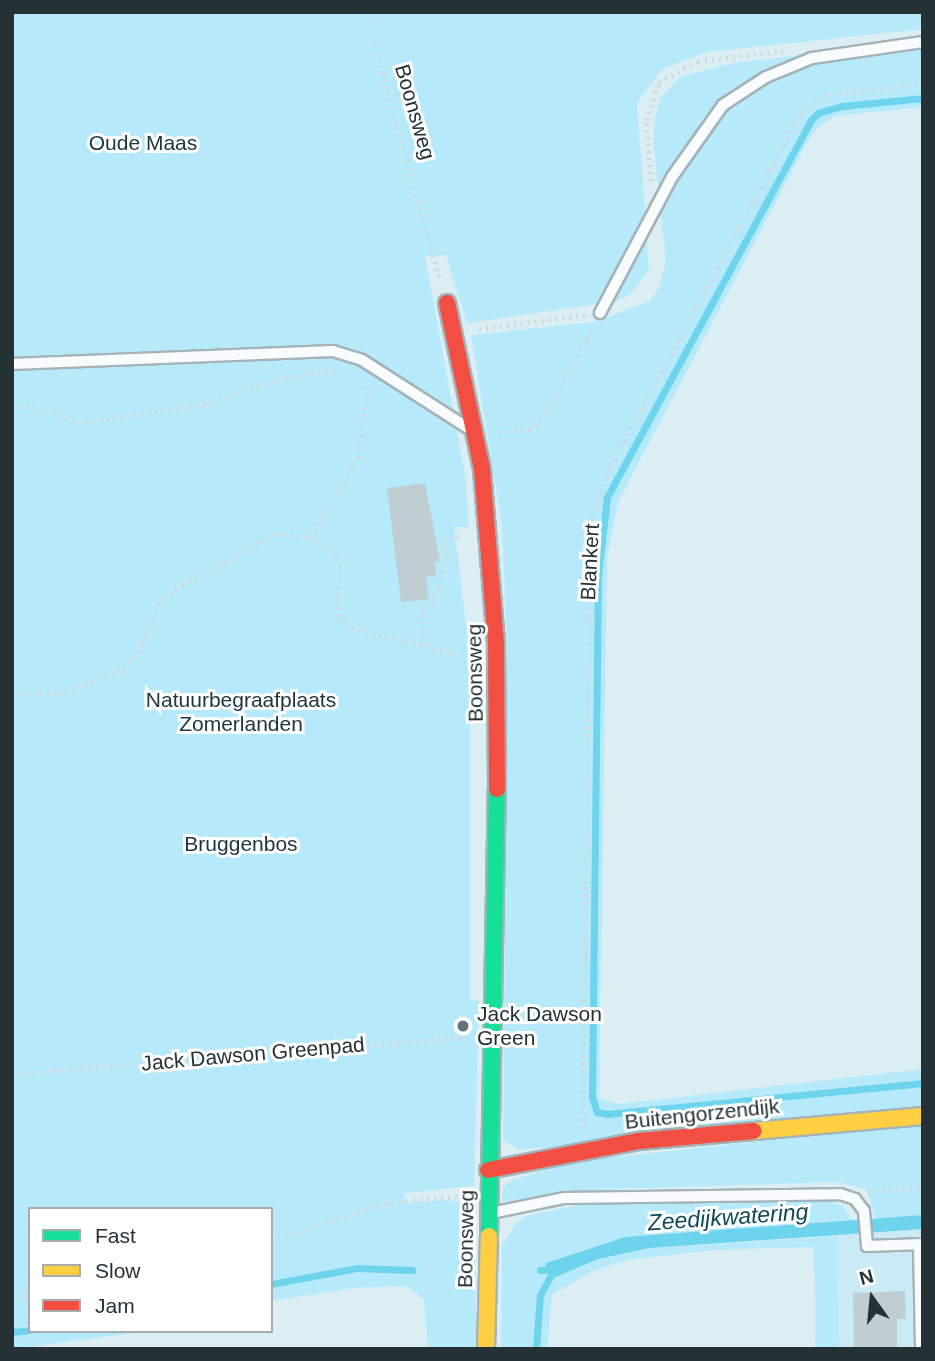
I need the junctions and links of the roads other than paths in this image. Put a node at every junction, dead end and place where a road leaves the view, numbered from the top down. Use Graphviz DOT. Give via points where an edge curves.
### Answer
graph roads {
  1 [pos="923,42"];
  2 [pos="447,303"];
  3 [pos="600,313"];
  4 [pos="12,364"];
  5 [pos="476,433"];
  6 [pos="923,1116"];
  7 [pos="488,1170"];
  8 [pos="488,1214"];
  9 [pos="921,1244"];
  10 [pos="486,1349"];
  11 [pos="921,1349"];
  1 -- 3 [label="lane" via="812,58 766,77 723,105 672,177"];
  2 -- 5 [label="street, Boonsweg"];
  4 -- 5 [label="lane" via="333,351 362,360"];
  5 -- 7 [label="street, Boonsweg" via="489,533 496,664 495,1035"];
  6 -- 7 [label="street, Buitengorzendijk" via="710,1133 584,1150"];
  7 -- 8 [label="street, Boonsweg"];
  8 -- 9 [label="lane" via="584,1197 815,1193 855,1199 866,1217 867,1246"];
  8 -- 10 [label="street, Boonsweg"];
  9 -- 11 [label="lane"];
}
